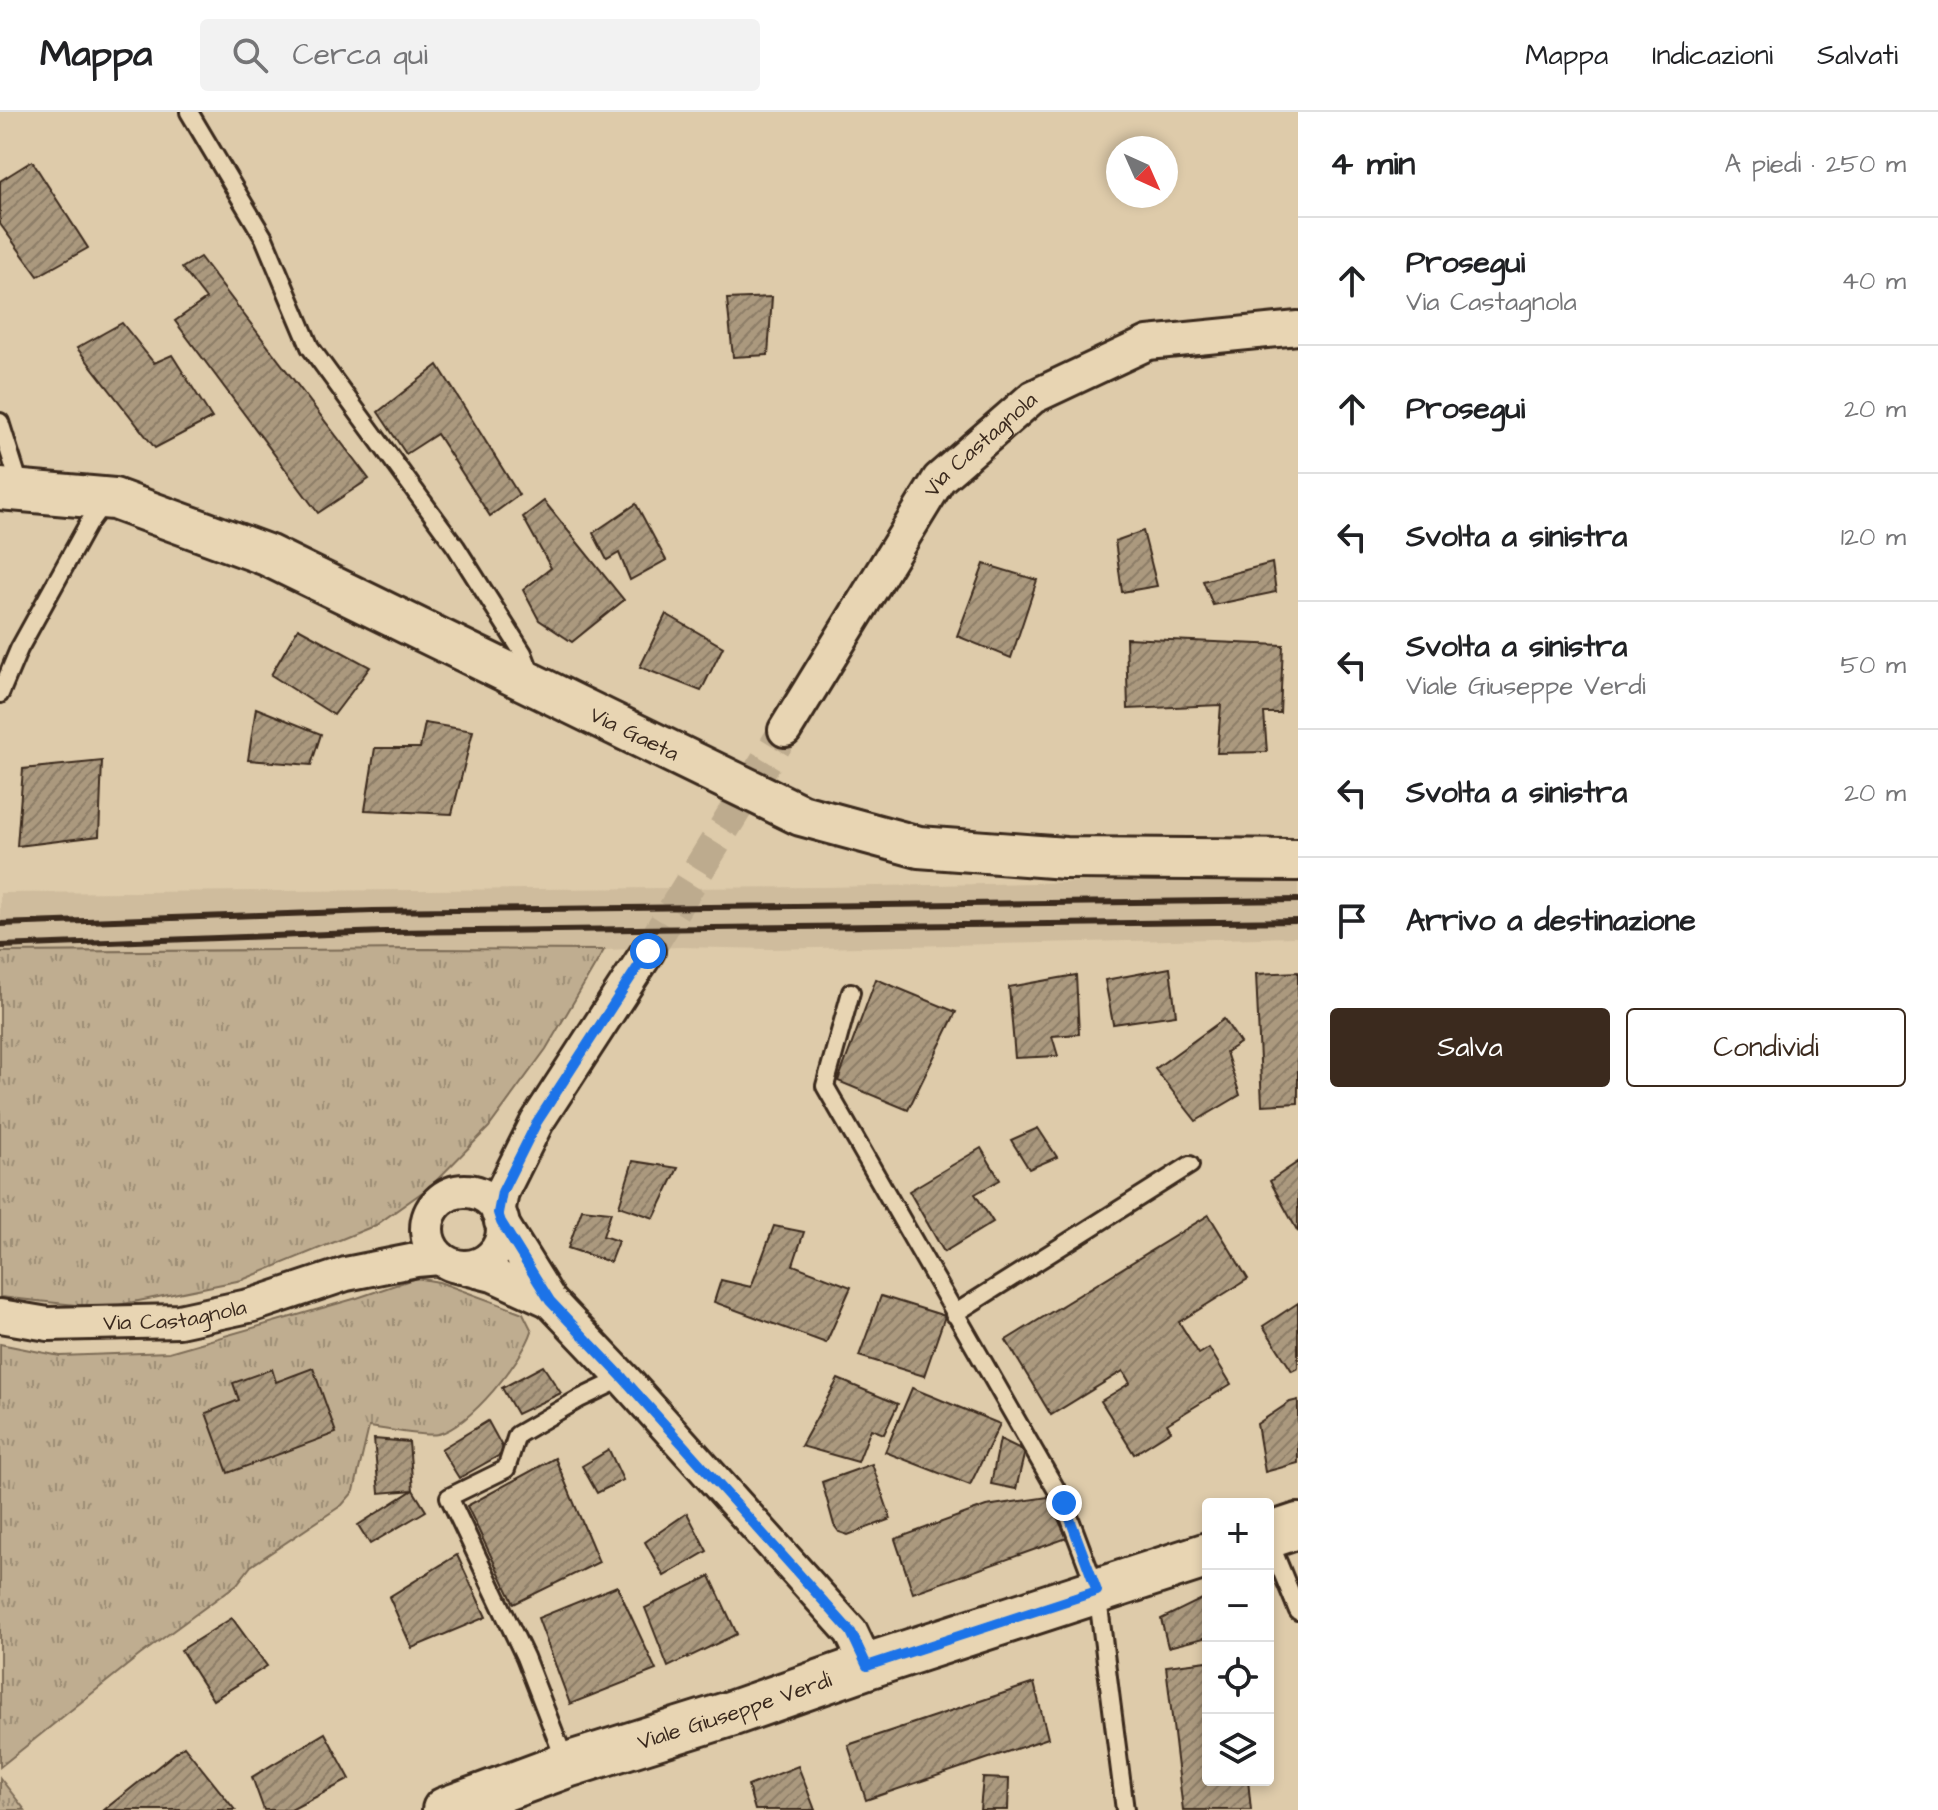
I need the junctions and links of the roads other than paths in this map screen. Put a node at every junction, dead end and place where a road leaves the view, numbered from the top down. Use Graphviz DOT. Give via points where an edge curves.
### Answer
graph roads {
  1 [pos="189,112"];
  2 [pos="1298,328"];
  3 [pos="0,422"];
  4 [pos="11,490"];
  5 [pos="107,499"];
  6 [pos="535,685"];
  7 [pos="0,694"];
  8 [pos="785,730"];
  9 [pos="1298,860"];
  10 [pos="648,951"];
  11 [pos="851,992"];
  12 [pos="537,1122"];
  13 [pos="1190,1165"];
  14 [pos="458,1191"];
  15 [pos="430,1214"];
  16 [pos="500,1217"];
  17 [pos="451,1262"];
  18 [pos="346,1274"];
  19 [pos="550,1301"];
  20 [pos="954,1314"];
  21 [pos="0,1316"];
  22 [pos="623,1378"];
  23 [pos="1298,1526"];
  24 [pos="1274,1535"];
  25 [pos="1274,1552"];
  26 [pos="1202,1557"];
  27 [pos="1097,1591"];
  28 [pos="1298,1611"];
  29 [pos="867,1666"];
  30 [pos="567,1765"];
  31 [pos="445,1810"];
  32 [pos="1125,1810"];
  1 -- 6 [label="lane" via="264,238 310,347 456,547 523,653"];
  2 -- 8 [label="street, Via Castagnola" via="1148,343 1033,397 939,479"];
  3 -- 4 [label="lane"];
  4 -- 5 [label="street, Via Gaeta"];
  5 -- 6 [label="street, Via Gaeta" via="267,555"];
  5 -- 7 [label="lane" via="19,649"];
  6 -- 9 [label="street, Via Gaeta" via="801,815 919,847 1065,858"];
  10 -- 12 [label="street"];
  11 -- 20 [label="lane" via="825,1086"];
  12 -- 14 [label="street" via="495,1167"];
  12 -- 16 [label="street" via="502,1192"];
  13 -- 20 [label="lane"];
  14 -- 15 [label="street" via="445,1196"];
  14 -- 16 [label="street" via="483,1196"];
  15 -- 17 [label="street" via="432,1249"];
  15 -- 18 [label="street"];
  16 -- 17 [label="street" via="501,1241 494,1252 474,1266"];
  16 -- 19 [label="street"];
  17 -- 18 [label="street" via="416,1260"];
  17 -- 19 [label="street"];
  18 -- 21 [label="street, Via Castagnola" via="253,1305 179,1321 48,1324"];
  19 -- 22 [label="street"];
  20 -- 27 [label="lane" via="1064,1503"];
  22 -- 29 [label="street" via="851,1632"];
  22 -- 30 [label="lane" via="517,1435 506,1469 449,1497 525,1657"];
  23 -- 24 [label="main road"];
  25 -- 28 [label="lane"];
  26 -- 27 [label="main road, Viale Giuseppe Verdi"];
  27 -- 29 [label="main road, Viale Giuseppe Verdi"];
  27 -- 32 [label="lane"];
  29 -- 30 [label="main road, Viale Giuseppe Verdi"];
  30 -- 31 [label="main road, Viale Giuseppe Verdi"];
}
